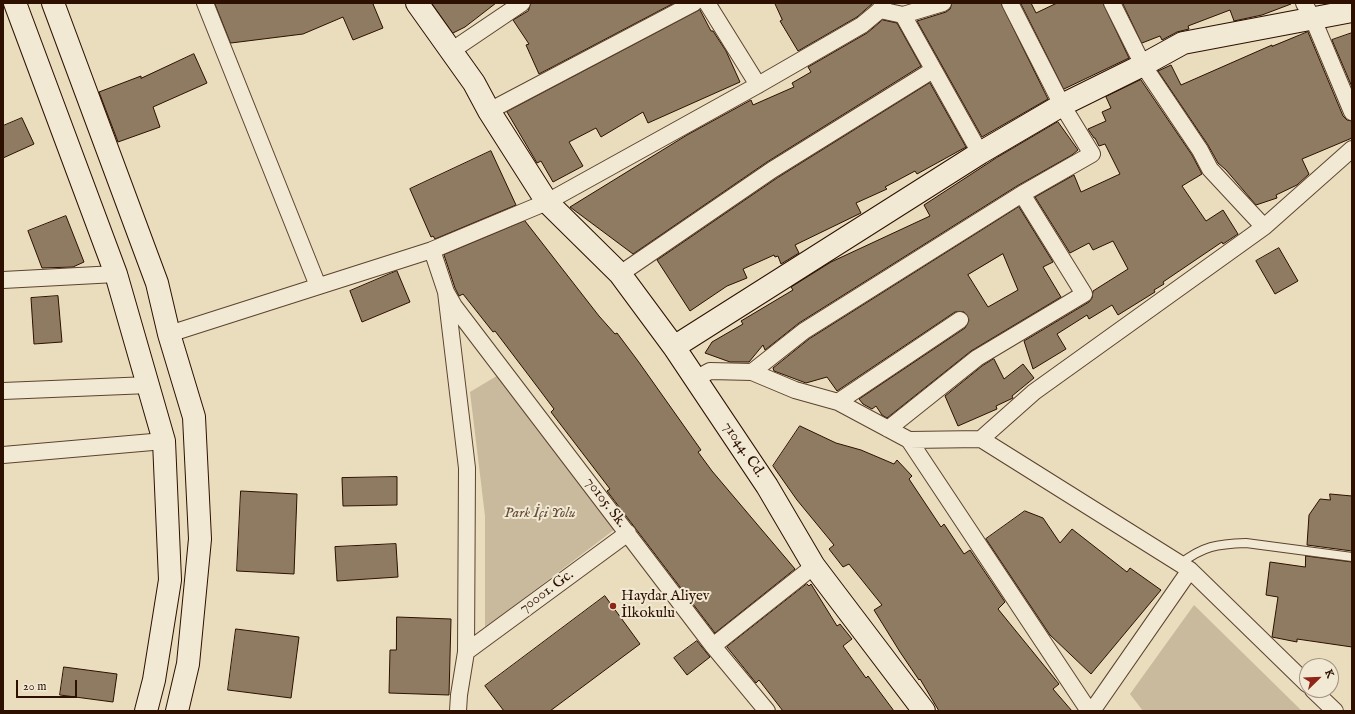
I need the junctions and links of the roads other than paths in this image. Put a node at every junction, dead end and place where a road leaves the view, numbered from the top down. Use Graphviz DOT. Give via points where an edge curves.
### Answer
graph roads {
  1 [pos="15,3"];
  2 [pos="53,3"];
  3 [pos="205,3"];
  4 [pos="417,3"];
  5 [pos="522,3"];
  6 [pos="694,3"];
  7 [pos="707,3"];
  8 [pos="943,3"];
  9 [pos="1010,3"];
  10 [pos="1112,3"];
  11 [pos="881,6"];
  12 [pos="1309,11"];
  13 [pos="1352,11"];
  14 [pos="903,15"];
  15 [pos="451,51"];
  16 [pos="1143,65"];
  17 [pos="933,70"];
  18 [pos="758,85"];
  19 [pos="1062,105"];
  20 [pos="489,111"];
  21 [pos="1352,112"];
  22 [pos="1352,149"];
  23 [pos="980,153"];
  24 [pos="1022,194"];
  25 [pos="547,202"];
  26 [pos="1264,227"];
  27 [pos="432,250"];
  28 [pos="116,274"];
  29 [pos="620,274"];
  30 [pos="3,280"];
  31 [pos="318,286"];
  32 [pos="446,292"];
  33 [pos="960,320"];
  34 [pos="169,334"];
  35 [pos="674,347"];
  36 [pos="752,372"];
  37 [pos="695,379"];
  38 [pos="149,385"];
  39 [pos="3,391"];
  40 [pos="838,402"];
  41 [pos="888,429"];
  42 [pos="909,440"];
  43 [pos="981,440"];
  44 [pos="164,441"];
  45 [pos="3,454"];
  46 [pos="628,533"];
  47 [pos="1352,557"];
  48 [pos="814,566"];
  49 [pos="1185,567"];
  50 [pos="713,646"];
  51 [pos="466,652"];
  52 [pos="1299,676"];
  53 [pos="1321,698"];
  54 [pos="146,711"];
  55 [pos="177,711"];
  56 [pos="458,711"];
  57 [pos="766,711"];
  58 [pos="924,711"];
  59 [pos="1090,711"];
  60 [pos="1335,711"];
  1 -- 28 [label="street"];
  2 -- 34 [label="street" via="157,283"];
  3 -- 31 [label="street"];
  4 -- 15 [label="street, 71044. Cd."];
  5 -- 15 [label="street"];
  6 -- 20 [label="street"];
  7 -- 18 [label="street"];
  8 -- 14 [label="street"];
  9 -- 19 [label="street"];
  10 -- 16 [label="street"];
  11 -- 14 [label="street"];
  11 -- 18 [label="street" via="862,25"];
  12 -- 13 [label="street"];
  12 -- 16 [label="street" via="1183,42"];
  12 -- 21 [label="street"];
  14 -- 17 [label="street"];
  15 -- 20 [label="street, 71044. Cd." via="474,83"];
  16 -- 19 [label="street"];
  16 -- 26 [label="street" via="1200,150 1210,170"];
  17 -- 23 [label="street"];
  17 -- 29 [label="street" via="772,170"];
  18 -- 25 [label="street"];
  19 -- 23 [label="street"];
  19 -- 24 [label="street" via="1092,154"];
  20 -- 25 [label="street, 71044. Cd."];
  22 -- 26 [label="street"];
  23 -- 35 [label="street"];
  24 -- 36 [label="street" via="804,331"];
  24 -- 41 [label="street" via="1084,294 977,358"];
  25 -- 27 [label="street"];
  25 -- 29 [label="street, 71044. Cd."];
  26 -- 43 [label="street" via="1034,392"];
  27 -- 31 [label="street"];
  27 -- 32 [label="street"];
  28 -- 30 [label="street"];
  28 -- 38 [label="street"];
  29 -- 35 [label="street, 71044. Cd."];
  31 -- 34 [label="street"];
  32 -- 46 [label="street, 70105. Sk." via="454,306"];
  32 -- 51 [label="street" via="466,468"];
  33 -- 40 [label="street"];
  34 -- 55 [label="street" via="194,417 200,539 188,664"];
  35 -- 37 [label="street, 71044. Cd."];
  36 -- 37 [label="street" via="710,371"];
  36 -- 40 [label="street" via="795,390"];
  37 -- 48 [label="street, 71044. Cd." via="767,486"];
  38 -- 39 [label="street"];
  38 -- 44 [label="street"];
  40 -- 41 [label="street"];
  41 -- 42 [label="street"];
  42 -- 43 [label="street"];
  42 -- 59 [label="street"];
  43 -- 49 [label="street"];
  44 -- 45 [label="street"];
  44 -- 54 [label="street" via="170,580 154,680"];
  46 -- 50 [label="street, 70105. Sk."];
  46 -- 51 [label="street, 70001. Gc."];
  47 -- 49 [label="lane" via="1233,543 1197,551"];
  48 -- 50 [label="street"];
  48 -- 58 [label="street, 71044. Cd."];
  49 -- 52 [label="street"];
  49 -- 59 [label="street"];
  50 -- 57 [label="street, 70105. Sk."];
  51 -- 56 [label="street"];
  53 -- 60 [label="street"];
}
